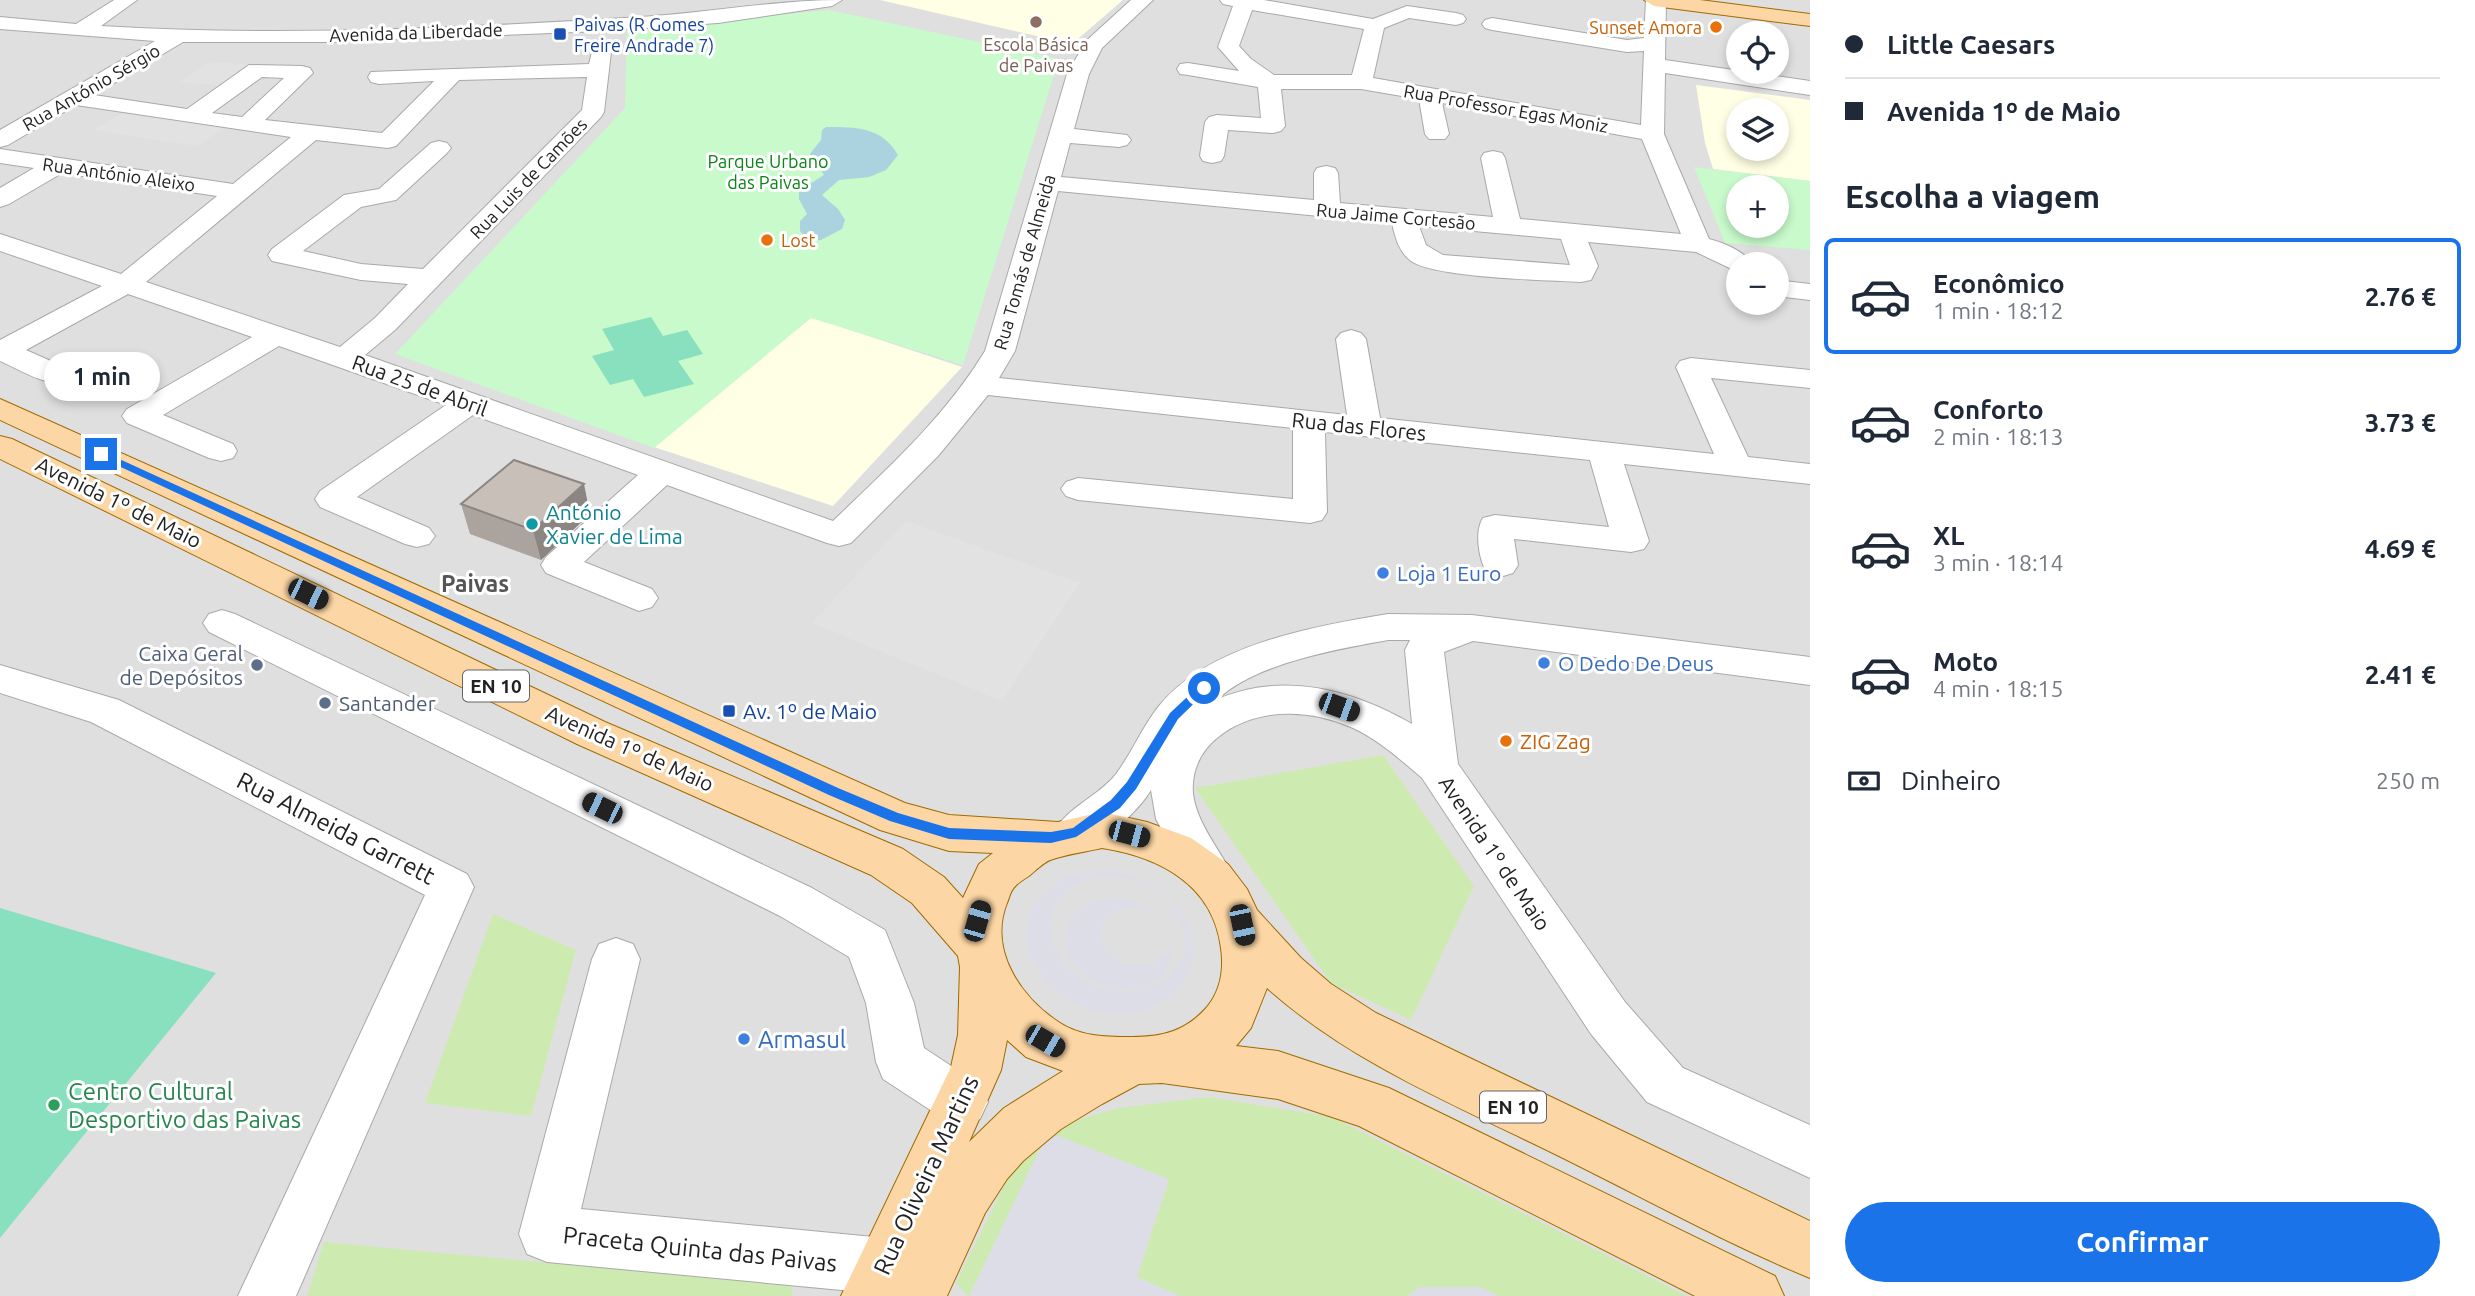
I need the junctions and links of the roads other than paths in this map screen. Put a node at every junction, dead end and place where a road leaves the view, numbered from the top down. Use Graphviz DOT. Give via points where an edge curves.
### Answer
graph roads {
  1 [pos="127,0"];
  2 [pos="832,0"];
  3 [pos="1143,0"];
  4 [pos="1655,0"];
  5 [pos="1237,1"];
  6 [pos="1271,3"];
  7 [pos="1456,19"];
  8 [pos="1810,20"];
  9 [pos="0,23"];
  10 [pos="605,24"];
  11 [pos="1492,24"];
  12 [pos="1375,25"];
  13 [pos="80,31"];
  14 [pos="182,34"];
  15 [pos="324,35"];
  16 [pos="1654,55"];
  17 [pos="1789,63"];
  18 [pos="1188,69"];
  19 [pos="598,70"];
  20 [pos="285,71"];
  21 [pos="453,74"];
  22 [pos="379,77"];
  23 [pos="1269,82"];
  24 [pos="1361,82"];
  25 [pos="1799,87"];
  26 [pos="1429,94"];
  27 [pos="73,98"];
  28 [pos="192,116"];
  29 [pos="247,125"];
  30 [pos="310,133"];
  31 [pos="1437,134"];
  32 [pos="1652,134"];
  33 [pos="1061,135"];
  34 [pos="0,140"];
  35 [pos="1119,140"];
  36 [pos="388,141"];
  37 [pos="0,156"];
  38 [pos="1212,156"];
  39 [pos="1493,158"];
  40 [pos="58,165"];
  41 [pos="1326,173"];
  42 [pos="1048,183"];
  43 [pos="239,192"];
  44 [pos="0,199"];
  45 [pos="1327,210"];
  46 [pos="1405,217"];
  47 [pos="1508,225"];
  48 [pos="1572,233"];
  49 [pos="0,242"];
  50 [pos="1698,244"];
  51 [pos="1726,256"];
  52 [pos="431,278"];
  53 [pos="127,284"];
  54 [pos="1789,290"];
  55 [pos="1810,292"];
  56 [pos="276,335"];
  57 [pos="1351,339"];
  58 [pos="344,358"];
  59 [pos="60,376"];
  60 [pos="1810,379"];
  61 [pos="982,385"];
  62 [pos="470,403"];
  63 [pos="0,408"];
  64 [pos="1309,421"];
  65 [pos="1365,426"];
  66 [pos="0,446"];
  67 [pos="221,451"];
  68 [pos="1604,452"];
  69 [pos="1737,466"];
  70 [pos="661,472"];
  71 [pos="1810,474"];
  72 [pos="1078,489"];
  73 [pos="839,535"];
  74 [pos="417,536"];
  75 [pos="1500,565"];
  76 [pos="639,598"];
  77 [pos="222,623"];
  78 [pos="1472,628"];
  79 [pos="1810,671"];
  80 [pos="0,679"];
  81 [pos="1437,767"];
  82 [pos="1064,835"];
  83 [pos="1210,876"];
  84 [pos="1242,925"];
  85 [pos="979,957"];
  86 [pos="616,959"];
  87 [pos="1144,1062"];
  88 [pos="962,1102"];
  89 [pos="1810,1152"];
  90 [pos="1810,1250"];
  91 [pos="903,1289"];
  92 [pos="267,1296"];
  93 [pos="1755,1296"];
  1 -- 13 [label="street"];
  2 -- 10 [label="street, Avenida da Liberdade"];
  3 -- 33 [label="street, Rua Tomás de Almeida" via="1087,54"];
  4 -- 8 [label="main road"];
  4 -- 16 [label="street"];
  5 -- 6 [label="street"];
  5 -- 23 [label="street" via="1228,47"];
  6 -- 12 [label="street"];
  7 -- 12 [label="street" via="1407,12"];
  9 -- 13 [label="street, Avenida da Liberdade"];
  10 -- 15 [label="street, Avenida da Liberdade"];
  10 -- 19 [label="street, Rua Luis de Camões"];
  11 -- 16 [label="street" via="1627,46"];
  12 -- 24 [label="street"];
  13 -- 14 [label="street, Avenida da Liberdade"];
  14 -- 15 [label="street, Avenida da Liberdade"];
  14 -- 27 [label="street, Rua António Sérgio"];
  15 -- 20 [label="street" via="312,51"];
  16 -- 25 [label="street"];
  16 -- 32 [label="street"];
  17 -- 25 [label="street"];
  18 -- 23 [label="street, Rua Professor Egas Moniz"];
  19 -- 21 [label="street"];
  19 -- 52 [label="street, Rua Luis de Camões" via="593,112"];
  20 -- 28 [label="street" via="257,70"];
  20 -- 29 [label="street" via="302,73"];
  21 -- 22 [label="street"];
  21 -- 36 [label="street"];
  23 -- 24 [label="street, Rua Professor Egas Moniz"];
  23 -- 38 [label="street" via="1273,126 1217,122"];
  24 -- 26 [label="street, Rua Professor Egas Moniz"];
  26 -- 31 [label="street"];
  26 -- 32 [label="street, Rua Professor Egas Moniz"];
  27 -- 28 [label="street"];
  27 -- 34 [label="street, Rua António Sérgio"];
  28 -- 29 [label="street"];
  29 -- 30 [label="street"];
  30 -- 36 [label="street"];
  30 -- 43 [label="street"];
  32 -- 50 [label="street"];
  33 -- 35 [label="street"];
  33 -- 42 [label="street, Rua Tomás de Almeida"];
  36 -- 52 [label="street" via="439,148 387,195 353,200 282,255 361,272"];
  37 -- 40 [label="street, Rua António Aleixo"];
  39 -- 47 [label="street"];
  40 -- 43 [label="street, Rua António Aleixo"];
  40 -- 44 [label="street"];
  41 -- 45 [label="street"];
  42 -- 45 [label="street, Rua Jaime Cortesão"];
  42 -- 61 [label="street, Rua Tomás de Almeida" via="1000,351"];
  43 -- 53 [label="street"];
  45 -- 46 [label="street, Rua Jaime Cortesão"];
  46 -- 47 [label="street, Rua Jaime Cortesão"];
  46 -- 48 [label="street" via="1416,254 1447,264 1581,274 1584,266"];
  47 -- 48 [label="street, Rua Jaime Cortesão"];
  48 -- 50 [label="street, Rua Jaime Cortesão"];
  49 -- 53 [label="street, Rua 25 de Abril"];
  50 -- 51 [label="street, Rua Jaime Cortesão"];
  52 -- 58 [label="street, Rua Luis de Camões"];
  53 -- 56 [label="street, Rua 25 de Abril"];
  53 -- 59 [label="street" via="2,351"];
  54 -- 55 [label="street"];
  56 -- 58 [label="street, Rua 25 de Abril"];
  56 -- 67 [label="street" via="138,416"];
  57 -- 65 [label="street"];
  58 -- 62 [label="street, Rua 25 de Abril"];
  60 -- 69 [label="street" via="1691,368"];
  61 -- 64 [label="street, Rua das Flores"];
  61 -- 73 [label="street, Rua Tomás de Almeida" via="956,419"];
  62 -- 70 [label="street, Rua 25 de Abril"];
  62 -- 74 [label="street" via="332,499"];
  63 -- 82 [label="main road, Avenida 1º de Maio / EN 10" via="895,818 949,833"];
  64 -- 65 [label="street, Rua das Flores"];
  64 -- 72 [label="street" via="1310,512"];
  65 -- 68 [label="street, Rua das Flores"];
  66 -- 85 [label="main road, Avenida 1º de Maio / EN 10" via="591,733 887,862 928,890"];
  68 -- 69 [label="street, Rua das Flores"];
  68 -- 75 [label="street" via="1631,541 1495,526"];
  69 -- 71 [label="street, Rua das Flores"];
  70 -- 73 [label="street, Rua 25 de Abril"];
  70 -- 76 [label="street" via="559,565"];
  77 -- 88 [label="street" via="796,902 868,944 890,1003 901,1062"];
  78 -- 79 [label="street"];
  78 -- 81 [label="street" via="1432,640 1424,650"];
  78 -- 82 [label="street" via="1388,627 1313,640 1219,674 1174,716 1116,804"];
  80 -- 92 [label="street, Rua Almeida Garrett" via="104,711 451,887"];
  81 -- 83 [label="street, Avenida 1º de Maio" via="1398,735 1339,707 1304,699 1274,699 1217,716 1188,739 1173,771 1178,819"];
  81 -- 89 [label="street, Avenida 1º de Maio" via="1608,1018 1665,1085"];
  82 -- 83 [label="main road, EN 10" via="1102,830 1159,842"];
  82 -- 85 [label="main road, EN 10" via="1029,848 994,879 977,921"];
  83 -- 84 [label="main road, EN 10"];
  84 -- 87 [label="main road, EN 10" via="1248,953 1246,982 1236,1008 1217,1031 1192,1048"];
  84 -- 90 [label="main road, EN 10" via="1284,973 1358,1029"];
  85 -- 87 [label="main road, EN 10" via="993,993 1032,1033 1091,1060"];
  85 -- 88 [label="main road, Rua Oliveira Martins" via="983,1035 976,1070"];
  86 -- 91 [label="street, Praceta Quinta das Paivas" via="547,1234"];
  87 -- 91 [label="main road, Rua Oliveira Martins" via="1078,1089 1041,1112 998,1149"];
  87 -- 93 [label="main road, EN 10" via="1278,1075 1371,1105"];
  88 -- 91 [label="main road, Rua Oliveira Martins"];
}
